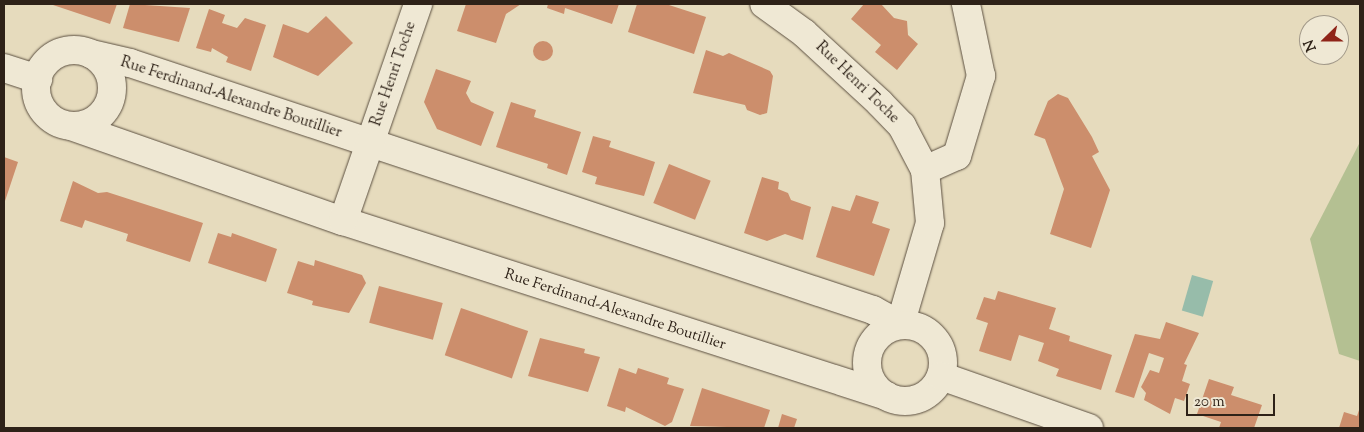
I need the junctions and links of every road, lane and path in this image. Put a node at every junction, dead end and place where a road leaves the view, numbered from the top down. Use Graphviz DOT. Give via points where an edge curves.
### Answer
graph roads {
  1 [pos="418,4"];
  2 [pos="764,4"];
  3 [pos="966,4"];
  4 [pos="91,54"];
  5 [pos="4,68"];
  6 [pos="38,79"];
  7 [pos="71,126"];
  8 [pos="370,144"];
  9 [pos="925,170"];
  10 [pos="343,221"];
  11 [pos="900,325"];
  12 [pos="940,376"];
  13 [pos="887,396"];
  14 [pos="1089,428"];
  1 -- 8 [label="street, Rue Henri Toche"];
  2 -- 9 [label="street, Rue Henri Toche" via="804,33 880,103 902,126"];
  3 -- 9 [label="street" via="981,76 957,156"];
  4 -- 6 [label="street" via="72,50 59,54 46,63"];
  4 -- 7 [label="street" via="109,73 111,98 96,119"];
  4 -- 8 [label="street, Rue Ferdinand-Alexandre Boutillier" via="130,63"];
  5 -- 6 [label="street"];
  6 -- 7 [label="street" via="37,96 44,110 56,121"];
  7 -- 10 [label="street, Rue Ferdinand-Alexandre Boutillier"];
  8 -- 10 [label="street"];
  8 -- 11 [label="street, Rue Ferdinand-Alexandre Boutillier" via="873,310"];
  9 -- 11 [label="street, Rue Henri Toche" via="930,223"];
  10 -- 13 [label="street, Rue Ferdinand-Alexandre Boutillier"];
  11 -- 12 [label="street" via="920,328 935,340 943,357"];
  11 -- 13 [label="street" via="881,334 868,354 871,378"];
  12 -- 13 [label="street" via="931,390 917,398"];
  12 -- 14 [label="street"];
}
